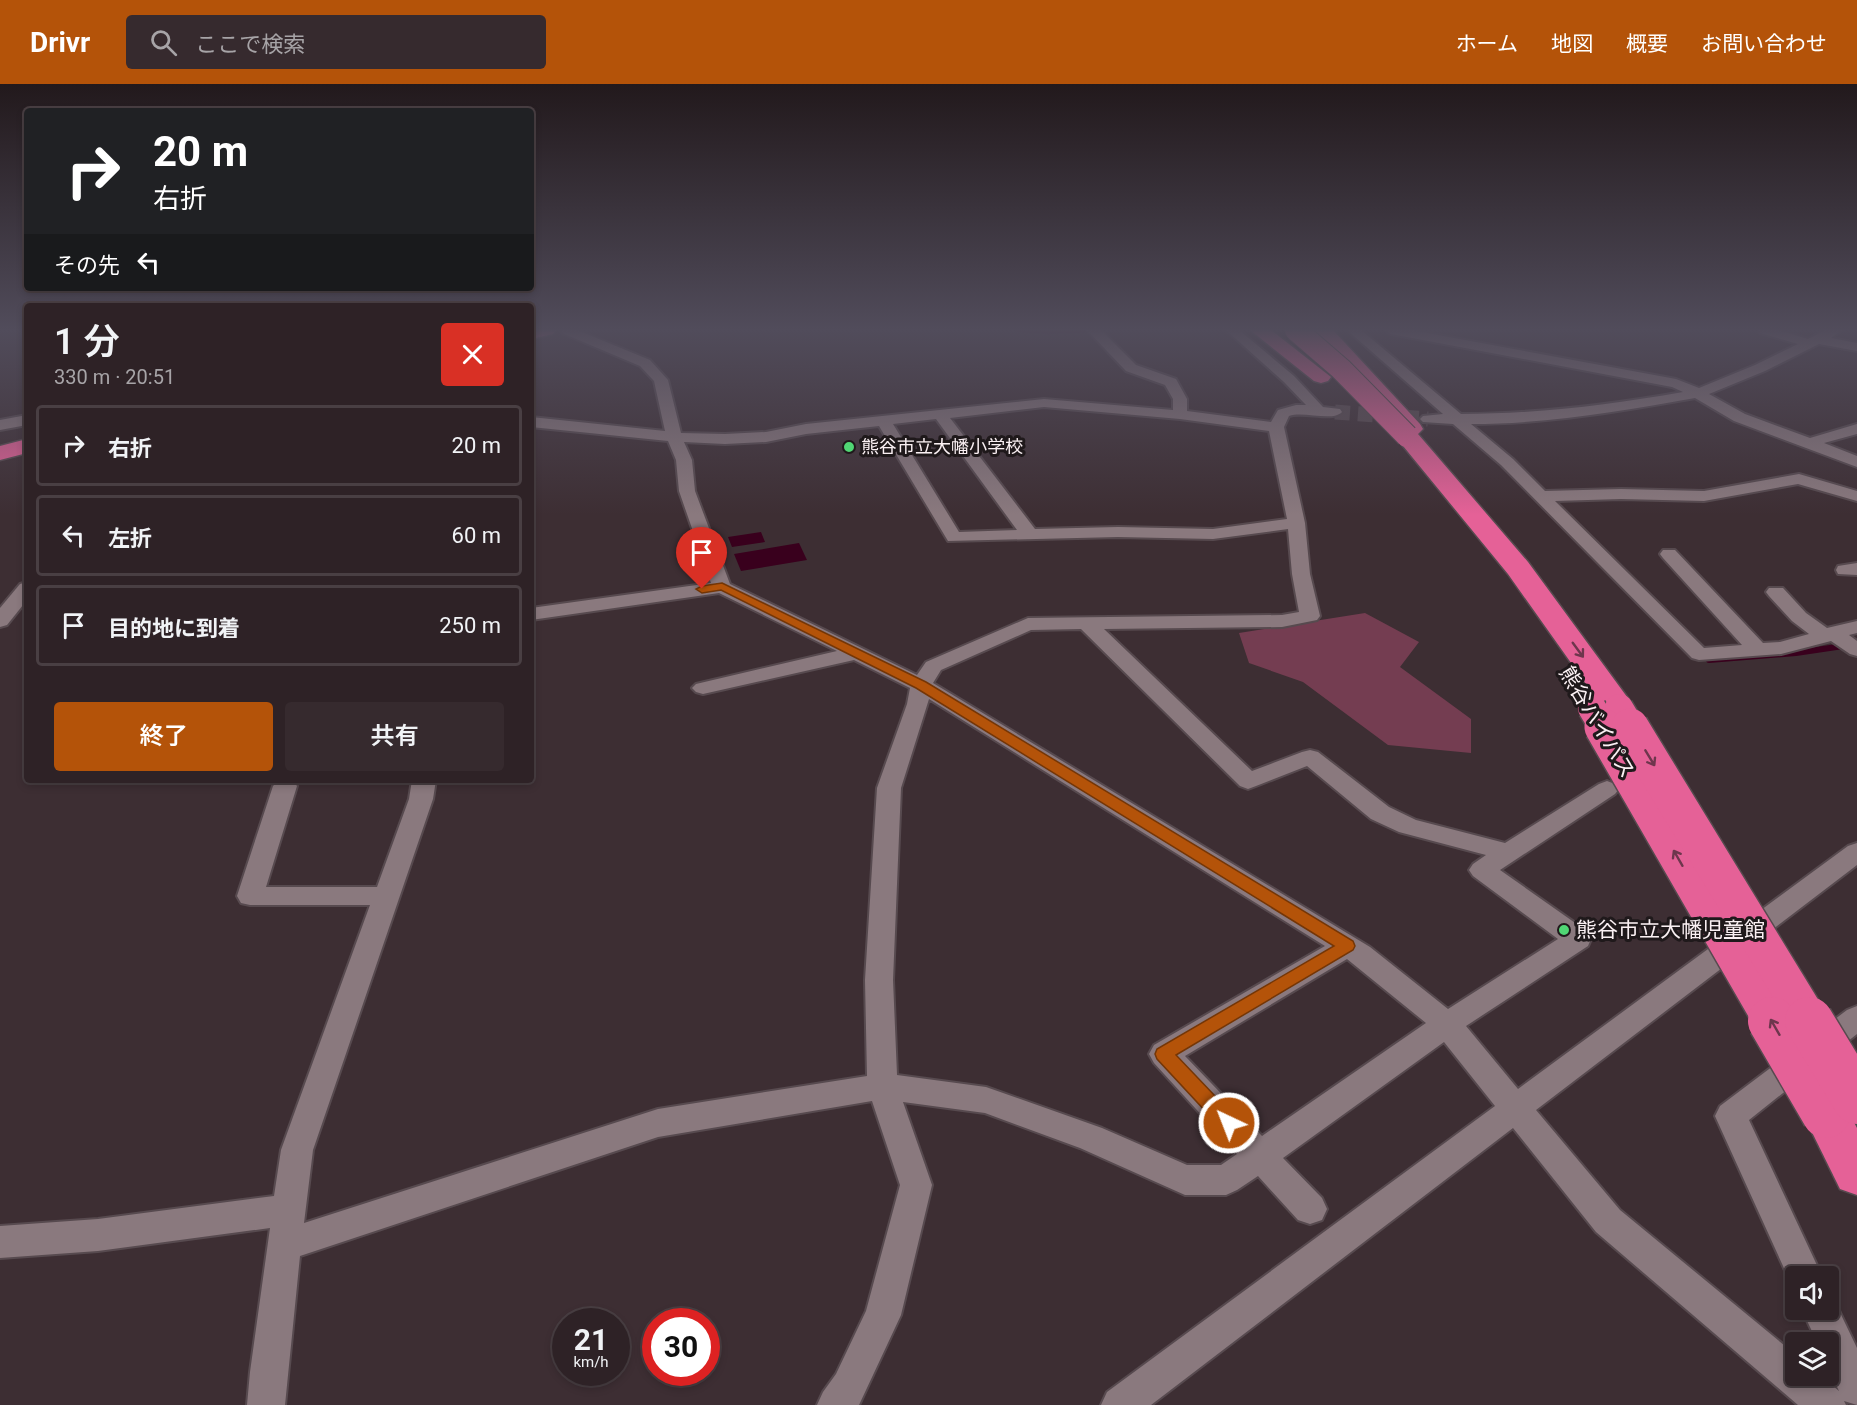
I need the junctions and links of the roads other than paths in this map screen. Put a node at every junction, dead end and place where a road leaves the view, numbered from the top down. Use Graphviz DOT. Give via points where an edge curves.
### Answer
graph roads {
  1 [pos="664,392"];
  2 [pos="1177,392"];
  3 [pos="1304,392"];
  4 [pos="1340,392"];
  5 [pos="1348,392"];
  6 [pos="1360,392"];
  7 [pos="1377,392"];
  8 [pos="1425,392"];
  9 [pos="1697,392"];
  10 [pos="1703,392"];
  11 [pos="1700,393"];
  12 [pos="940,415"];
  13 [pos="1180,415"];
  14 [pos="1428,419"];
  15 [pos="1457,420"];
  16 [pos="24,421"];
  17 [pos="534,422"];
  18 [pos="885,422"];
  19 [pos="0,425"];
  20 [pos="1276,427"];
  21 [pos="1857,429"];
  22 [pos="1398,436"];
  23 [pos="674,437"];
  24 [pos="24,439"];
  25 [pos="1809,443"];
  26 [pos="0,445"];
  27 [pos="24,447"];
  28 [pos="0,453"];
  29 [pos="1857,462"];
  30 [pos="1857,483"];
  31 [pos="1835,490"];
  32 [pos="1542,496"];
  33 [pos="1857,496"];
  34 [pos="1479,520"];
  35 [pos="1296,523"];
  36 [pos="1030,535"];
  37 [pos="1669,554"];
  38 [pos="722,586"];
  39 [pos="24,592"];
  40 [pos="1776,592"];
  41 [pos="534,614"];
  42 [pos="0,621"];
  43 [pos="1085,622"];
  44 [pos="1857,627"];
  45 [pos="1829,634"];
  46 [pos="1758,650"];
  47 [pos="1857,650"];
  48 [pos="857,653"];
  49 [pos="921,685"];
  50 [pos="703,688"];
  51 [pos="1606,708"];
  52 [pos="424,783"];
  53 [pos="285,786"];
  54 [pos="1607,789"];
  55 [pos="1857,852"];
  56 [pos="1509,853"];
  57 [pos="387,896"];
  58 [pos="1347,946"];
  59 [pos="1857,1018"];
  60 [pos="1447,1024"];
  61 [pos="882,1086"];
  62 [pos="1841,1107"];
  63 [pos="1515,1108"];
  64 [pos="1261,1157"];
  65 [pos="1857,1174"];
  66 [pos="1310,1209"];
  67 [pos="289,1210"];
  68 [pos="0,1242"];
  69 [pos="285,1245"];
  70 [pos="1800,1266"];
  71 [pos="1825,1320"];
  72 [pos="1857,1388"];
  73 [pos="267,1405"];
  74 [pos="836,1405"];
  75 [pos="1120,1405"];
  76 [pos="1827,1405"];
  1 -- 23 [label="street"];
  2 -- 13 [label="street"];
  3 -- 20 [label="street" via="1327,411 1296,409 1283,413"];
  4 -- 22 [label="highway, 熊谷バイパス"];
  5 -- 22 [label="highway"];
  6 -- 22 [label="highway, bridge"];
  7 -- 34 [label="highway" via="1460,485"];
  8 -- 15 [label="street"];
  9 -- 11 [label="street"];
  10 -- 11 [label="street"];
  11 -- 15 [label="street" via="1609,409 1514,419"];
  11 -- 25 [label="street" via="1748,423 1759,423"];
  12 -- 13 [label="street" via="1044,403"];
  12 -- 18 [label="street"];
  12 -- 36 [label="street"];
  13 -- 20 [label="street"];
  14 -- 15 [label="street"];
  15 -- 32 [label="street"];
  16 -- 19 [label="street"];
  17 -- 23 [label="street"];
  18 -- 23 [label="street" via="766,437"];
  18 -- 36 [label="street" via="954,537"];
  20 -- 35 [label="street"];
  21 -- 25 [label="street"];
  22 -- 34 [label="highway, 熊谷バイパス"];
  22 -- 51 [label="highway, 熊谷バイパス"];
  23 -- 38 [label="street" via="684,460 693,510"];
  24 -- 26 [label="highway"];
  25 -- 29 [label="street"];
  27 -- 28 [label="highway"];
  30 -- 31 [label="street"];
  31 -- 32 [label="street" via="1798,479 1704,496"];
  31 -- 33 [label="street"];
  32 -- 46 [label="street" via="1699,654"];
  34 -- 51 [label="highway, 熊谷バイパス, one-way" via="1518,568"];
  35 -- 36 [label="street" via="1213,534"];
  35 -- 43 [label="street" via="1300,574 1310,616 1282,621"];
  37 -- 46 [label="street"];
  38 -- 41 [label="street"];
  38 -- 48 [label="street"];
  39 -- 42 [label="street"];
  40 -- 45 [label="street" via="1799,617"];
  43 -- 49 [label="street" via="1028,624 933,666"];
  43 -- 56 [label="street" via="1248,781 1310,757 1380,813 1408,826"];
  44 -- 45 [label="street"];
  45 -- 46 [label="street" via="1781,648"];
  45 -- 47 [label="street"];
  48 -- 49 [label="street"];
  48 -- 50 [label="street"];
  49 -- 58 [label="street"];
  49 -- 61 [label="street" via="889,788 879,980"];
  51 -- 62 [label="highway, 熊谷バイパス, bridge"];
  52 -- 57 [label="street"];
  53 -- 57 [label="street" via="250,896"];
  54 -- 56 [label="street"];
  55 -- 63 [label="street"];
  56 -- 60 [label="street" via="1482,870 1578,939"];
  57 -- 67 [label="street" via="297,1150"];
  58 -- 60 [label="street"];
  58 -- 64 [label="street" via="1164,1054"];
  59 -- 70 [label="street" via="1731,1116"];
  60 -- 63 [label="street"];
  60 -- 64 [label="street"];
  61 -- 64 [label="street" via="986,1100 1091,1138 1185,1180 1226,1180"];
  61 -- 69 [label="street" via="658,1123"];
  61 -- 74 [label="street" via="916,1185 883,1315 849,1387"];
  62 -- 65 [label="highway, 熊谷バイパス"];
  63 -- 75 [label="street"];
  63 -- 76 [label="street" via="1608,1221"];
  64 -- 66 [label="street"];
  67 -- 68 [label="street" via="98,1235"];
  67 -- 69 [label="street"];
  69 -- 73 [label="street"];
  71 -- 72 [label="street"];
}
